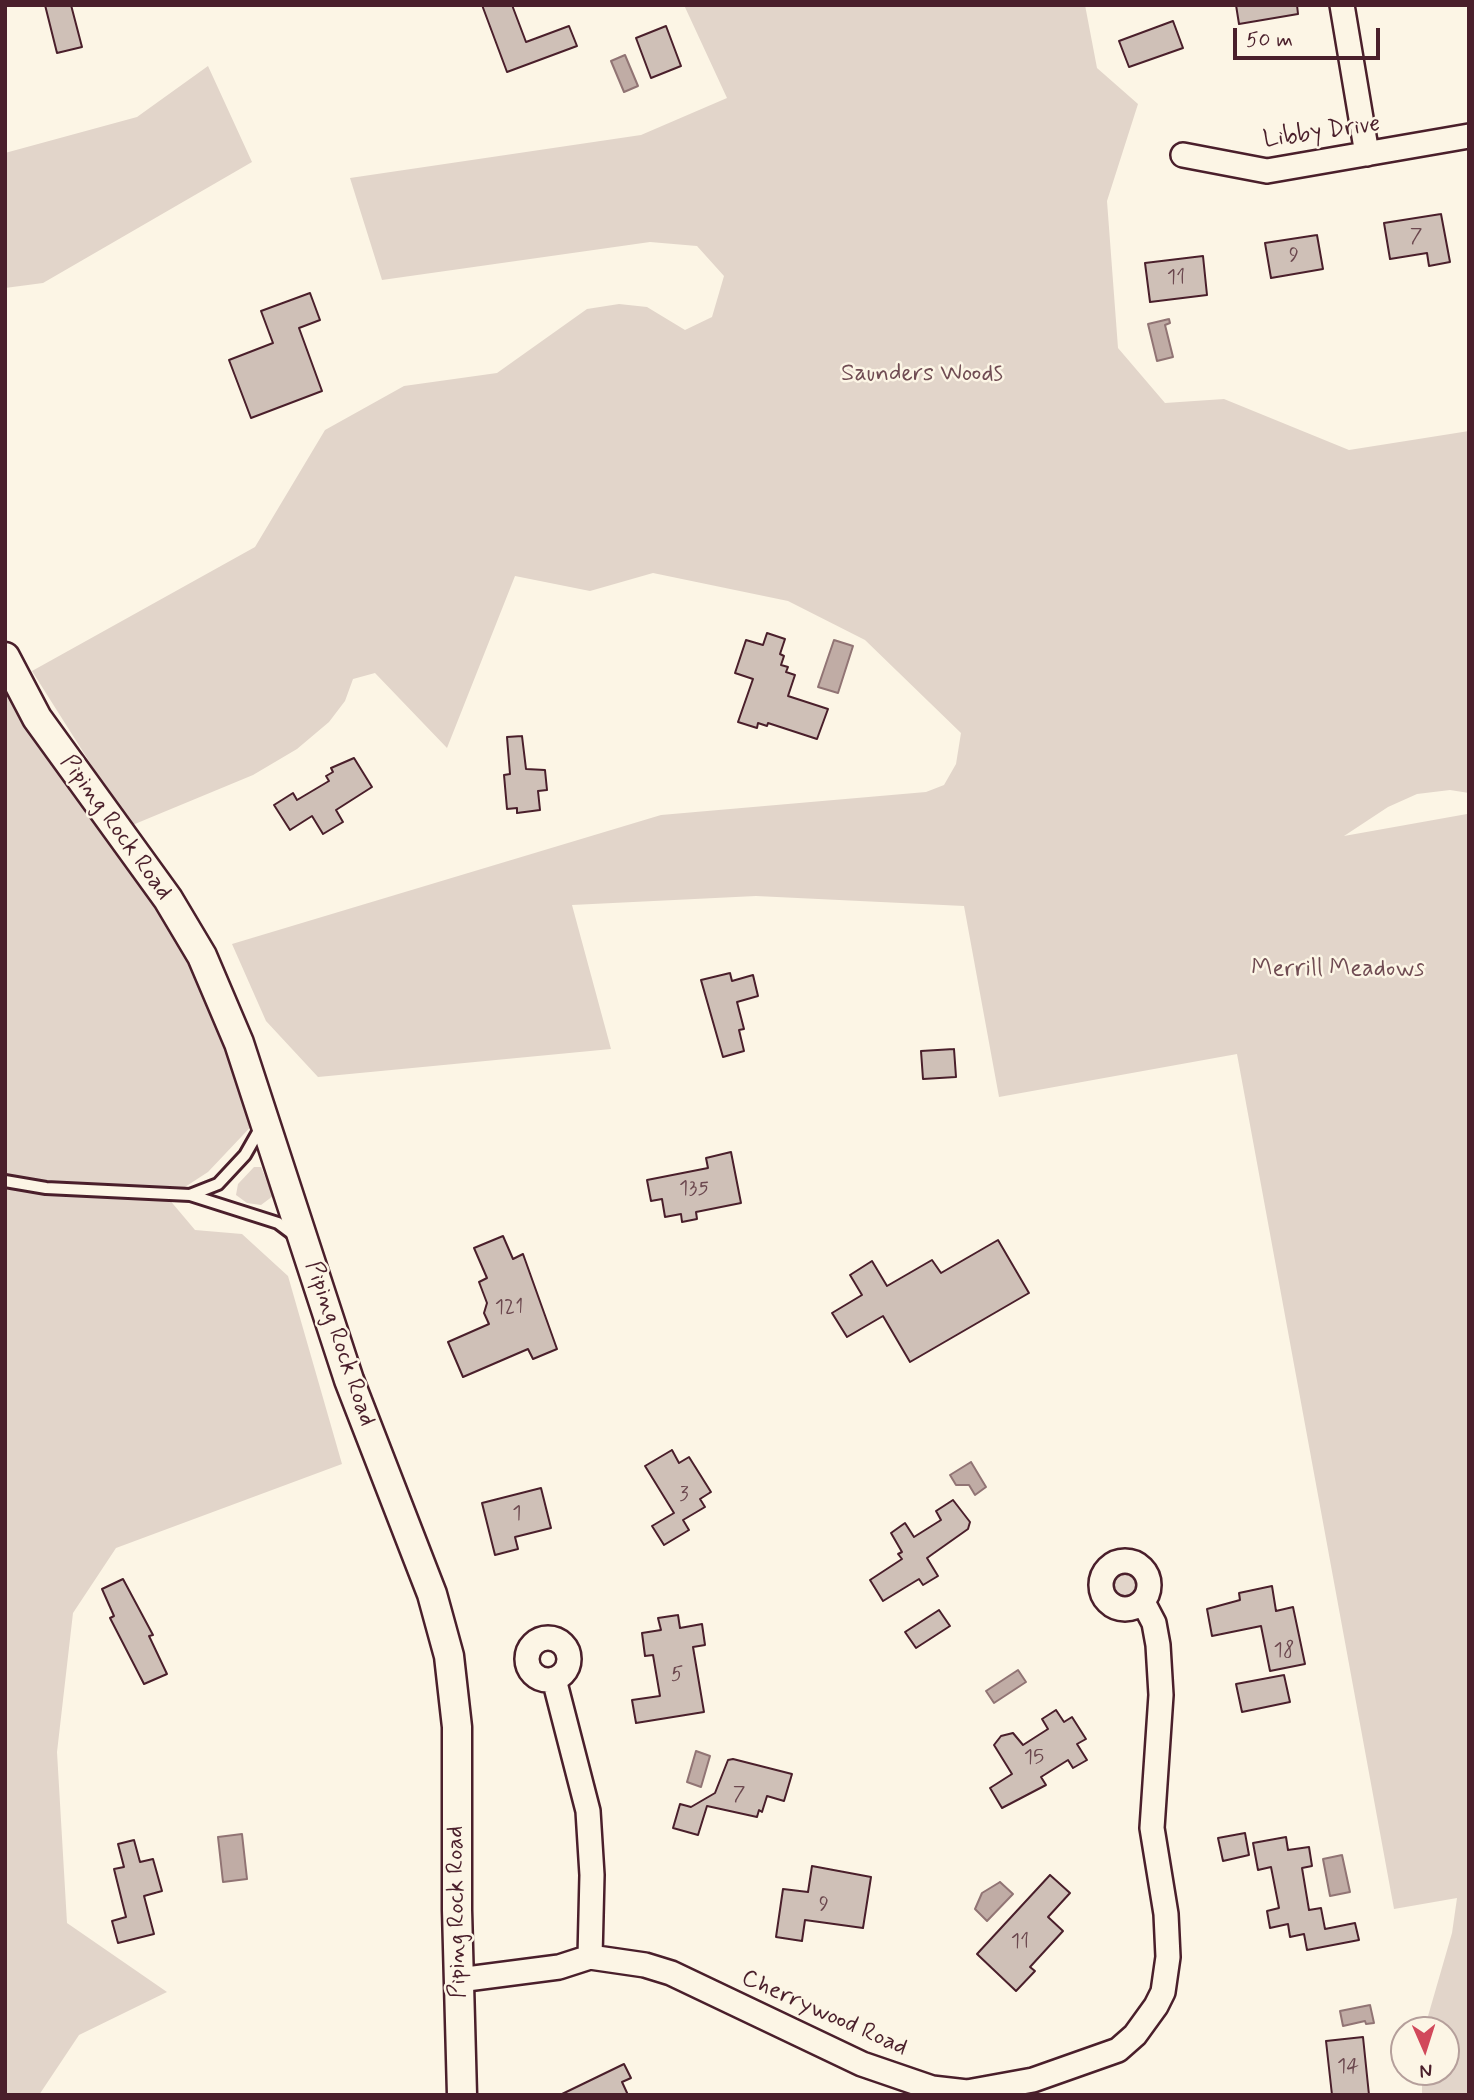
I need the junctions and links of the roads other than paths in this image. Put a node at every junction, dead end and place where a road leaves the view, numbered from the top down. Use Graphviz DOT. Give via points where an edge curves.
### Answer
graph roads {
  1 [pos="1342,5"];
  2 [pos="1469,136"];
  3 [pos="1367,154"];
  4 [pos="1183,155"];
  5 [pos="5,657"];
  6 [pos="264,1118"];
  7 [pos="5,1181"];
  8 [pos="190,1195"];
  9 [pos="305,1245"];
  10 [pos="1143,1602"];
  11 [pos="554,1679"];
  12 [pos="590,1957"];
  13 [pos="459,1980"];
  14 [pos="462,2095"];
  1 -- 3 [label="street"];
  2 -- 3 [label="street, Libby Drive"];
  3 -- 4 [label="street, Libby Drive" via="1267,171"];
  5 -- 6 [label="street, Piping Rock Road" via="37,718 168,899 202,956"];
  6 -- 8 [label="lane" via="246,1155 207,1191"];
  6 -- 9 [label="street, Piping Rock Road"];
  7 -- 8 [label="lane" via="46,1188"];
  8 -- 9 [label="lane" via="278,1223"];
  9 -- 13 [label="street, Piping Rock Road" via="349,1380 432,1594 449,1656 457,1727"];
  10 -- 12 [label="street, Cherrywood Road" via="1158,1645 1160,1695 1152,1828 1166,1914 1167,1957 1163,1992 1156,2006 1118,2050 998,2089 932,2088 862,2064 671,1973"];
  11 -- 12 [label="street" via="587,1811 592,1875"];
  12 -- 13 [label="street, Cherrywood Road" via="559,1966"];
  13 -- 14 [label="street, Piping Rock Road"];
}
